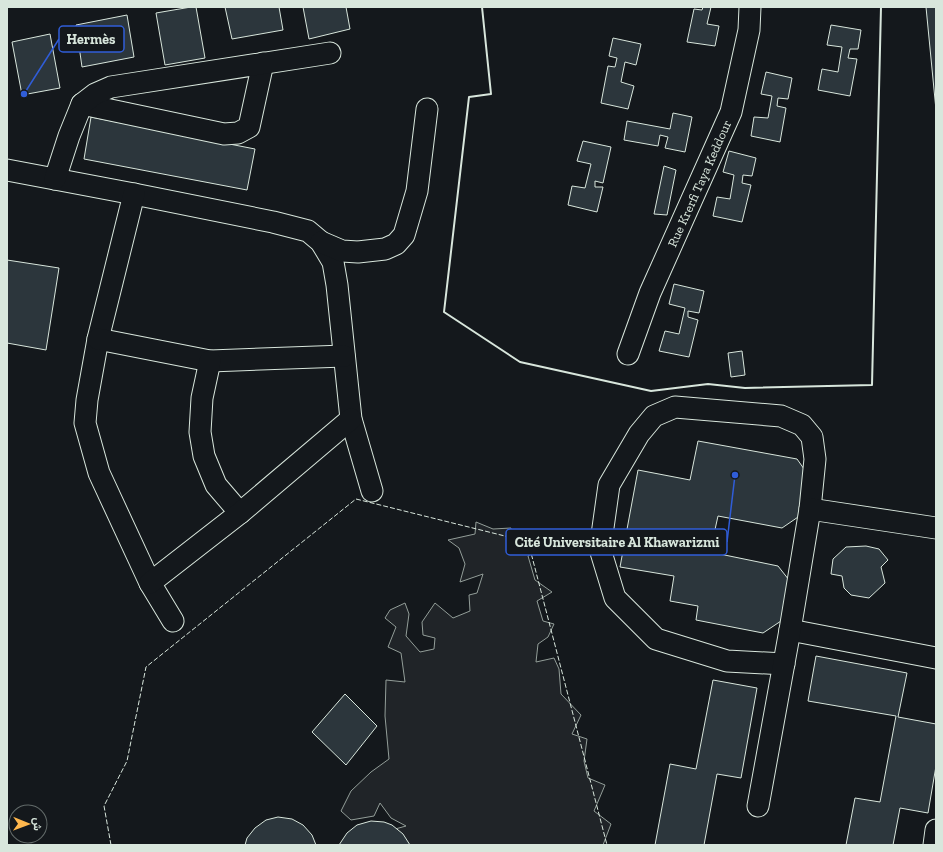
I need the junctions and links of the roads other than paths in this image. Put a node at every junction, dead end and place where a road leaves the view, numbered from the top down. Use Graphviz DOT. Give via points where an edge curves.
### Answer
graph roads {
  1 [pos="750,7"];
  2 [pos="330,53"];
  3 [pos="263,63"];
  4 [pos="82,104"];
  5 [pos="427,109"];
  6 [pos="7,170"];
  7 [pos="55,179"];
  8 [pos="134,194"];
  9 [pos="321,242"];
  10 [pos="98,339"];
  11 [pos="628,354"];
  12 [pos="344,356"];
  13 [pos="210,361"];
  14 [pos="351,420"];
  15 [pos="372,491"];
  16 [pos="810,509"];
  17 [pos="240,513"];
  18 [pos="936,528"];
  19 [pos="150,583"];
  20 [pos="173,621"];
  21 [pos="790,630"];
  22 [pos="936,658"];
  23 [pos="784,664"];
  24 [pos="758,806"];
  25 [pos="936,830"];
  26 [pos="934,845"];
  1 -- 11 [label="street, Rue Krerfi Taya Keddour" via="750,30 731,112 650,293"];
  2 -- 3 [label="street"];
  3 -- 4 [label="street" via="111,87 95,94"];
  3 -- 4 [label="street" via="249,127 238,133 224,134"];
  4 -- 7 [label="street"];
  5 -- 9 [label="street" via="418,191 404,235 396,244 385,249 358,252 342,251"];
  6 -- 7 [label="street"];
  7 -- 8 [label="street"];
  8 -- 9 [label="street" via="294,228 308,232"];
  8 -- 10 [label="street"];
  9 -- 12 [label="street" via="333,262"];
  10 -- 13 [label="street"];
  10 -- 19 [label="street" via="84,423 99,473"];
  12 -- 13 [label="street"];
  12 -- 14 [label="street"];
  13 -- 17 [label="street" via="202,398 200,432 204,456 216,485"];
  14 -- 15 [label="street"];
  14 -- 17 [label="street"];
  16 -- 18 [label="street"];
  16 -- 21 [label="street"];
  16 -- 23 [label="street" via="815,459 812,437 802,425 781,416 675,407 654,416 639,434 609,485 600,549 615,598 656,639 727,661"];
  17 -- 19 [label="street"];
  19 -- 20 [label="street"];
  21 -- 22 [label="street"];
  21 -- 23 [label="street"];
  23 -- 24 [label="street"];
  25 -- 26 [label="street"];
}
